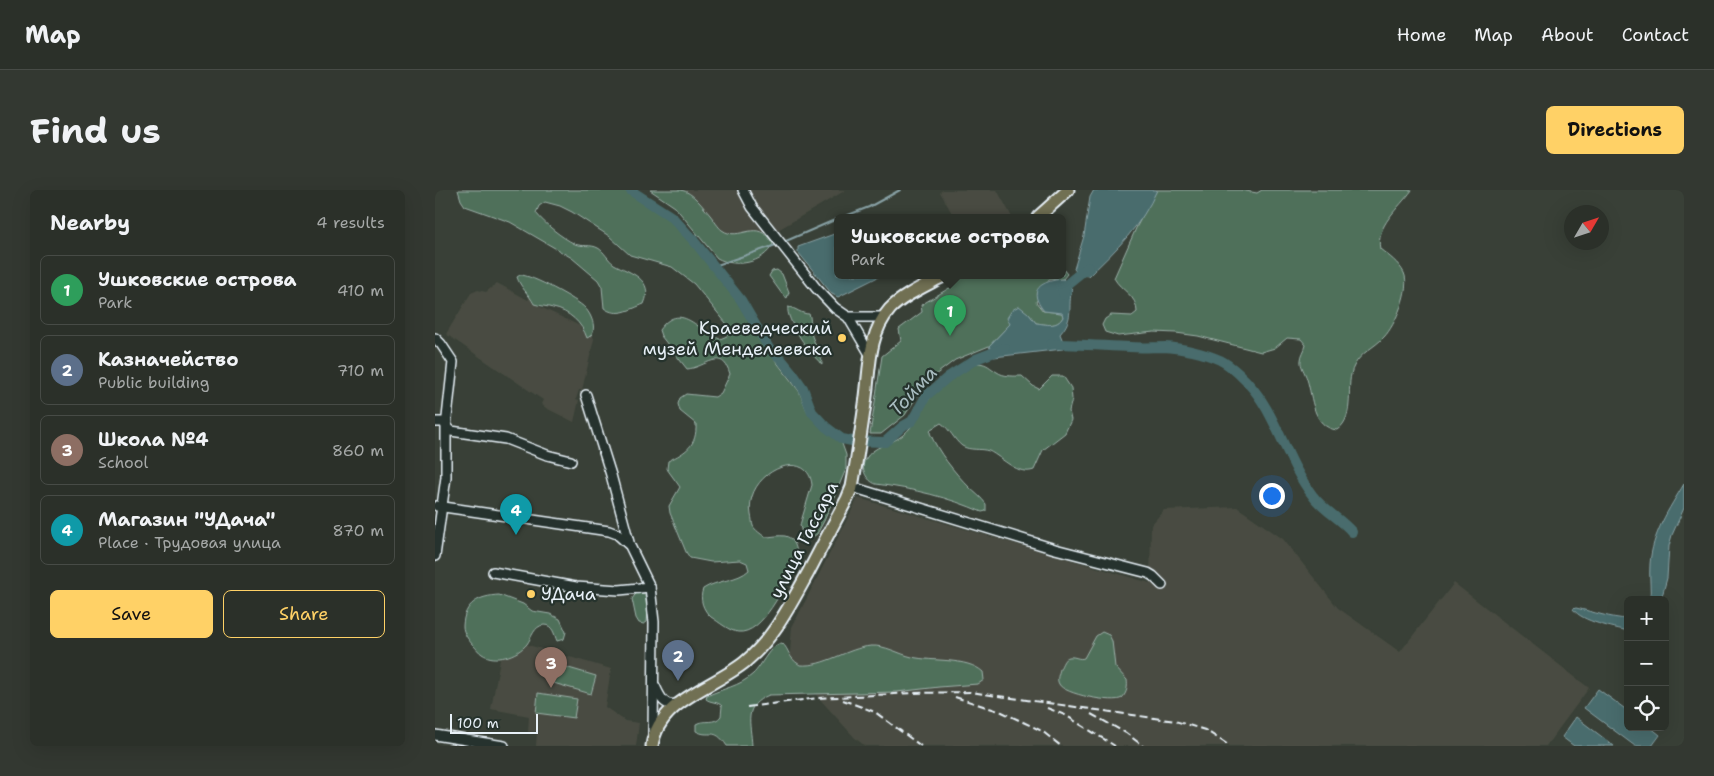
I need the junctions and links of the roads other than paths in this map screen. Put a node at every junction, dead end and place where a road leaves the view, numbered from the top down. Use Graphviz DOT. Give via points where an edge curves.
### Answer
graph roads {
  1 [pos="743,190"];
  2 [pos="1067,190"];
  3 [pos="1041,214"];
  4 [pos="938,279"];
  5 [pos="849,317"];
  6 [pos="884,317"];
  7 [pos="435,338"];
  8 [pos="871,356"];
  9 [pos="586,395"];
  10 [pos="435,422"];
  11 [pos="446,427"];
  12 [pos="571,462"];
  13 [pos="852,487"];
  14 [pos="438,506"];
  15 [pos="630,546"];
  16 [pos="435,556"];
  17 [pos="493,572"];
  18 [pos="1162,585"];
  19 [pos="650,587"];
  20 [pos="654,683"];
  21 [pos="677,704"];
  22 [pos="435,735"];
  23 [pos="653,741"];
  24 [pos="504,746"];
  1 -- 5 [label="street" via="816,288"];
  2 -- 3 [label="main road"];
  4 -- 6 [label="main road, улица Гассара" via="898,302"];
  5 -- 6 [label="street"];
  5 -- 8 [label="street"];
  6 -- 8 [label="main road, улица Гассара"];
  7 -- 11 [label="street" via="453,362"];
  8 -- 13 [label="main road, улица Гассара"];
  9 -- 15 [label="street"];
  10 -- 11 [label="street" via="443,422"];
  11 -- 12 [label="street" via="451,431 506,440"];
  11 -- 14 [label="street" via="446,477"];
  13 -- 18 [label="street" via="1055,549 1148,573"];
  13 -- 21 [label="main road, улица Гассара" via="772,635 737,668"];
  14 -- 15 [label="street" via="609,531"];
  14 -- 16 [label="street"];
  15 -- 19 [label="street"];
  17 -- 19 [label="street" via="576,587 619,590"];
  19 -- 20 [label="street" via="654,622"];
  20 -- 21 [label="street" via="664,702"];
  20 -- 23 [label="street"];
  21 -- 23 [label="main road, улица Гассара" via="666,716"];
  22 -- 24 [label="street"];
}
